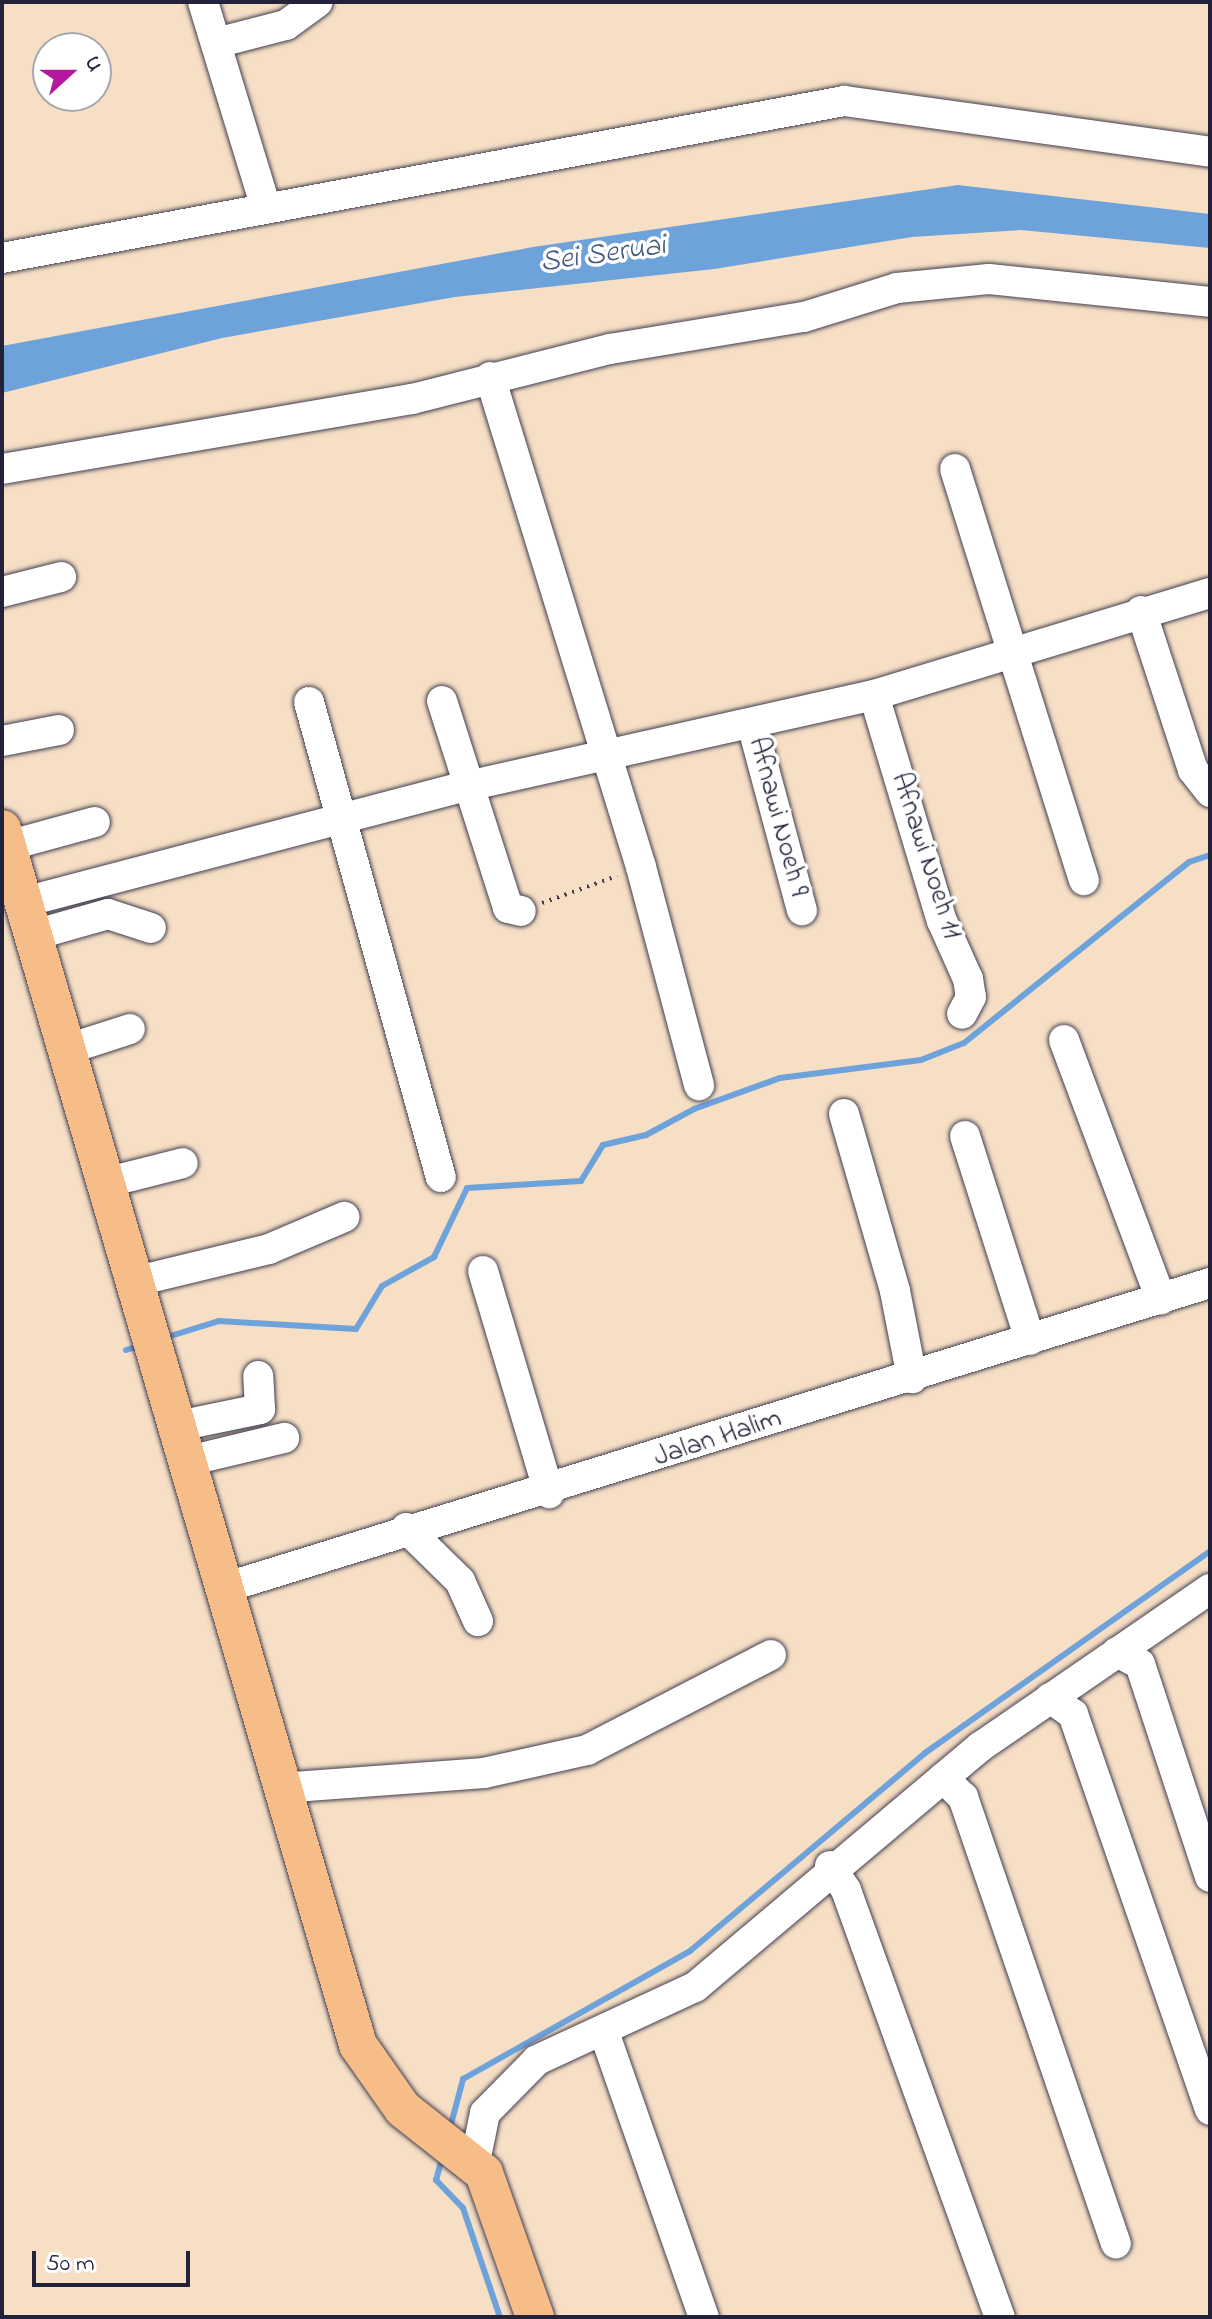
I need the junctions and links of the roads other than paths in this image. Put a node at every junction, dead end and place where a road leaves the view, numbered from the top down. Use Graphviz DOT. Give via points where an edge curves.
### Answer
graph roads {
  1 [pos="203,2"];
  2 [pos="318,2"];
  3 [pos="216,43"];
  4 [pos="1210,152"];
  5 [pos="265,205"];
  6 [pos="2,258"];
  7 [pos="1210,302"];
  8 [pos="490,377"];
  9 [pos="2,469"];
  10 [pos="955,469"];
  11 [pos="61,577"];
  12 [pos="2,592"];
  13 [pos="1207,601"];
  14 [pos="1141,611"];
  15 [pos="1012,656"];
  16 [pos="874,695"];
  17 [pos="442,701"];
  18 [pos="309,702"];
  19 [pos="752,724"];
  20 [pos="59,730"];
  21 [pos="2,741"];
  22 [pos="608,755"];
  23 [pos="467,786"];
  24 [pos="1210,792"];
  25 [pos="339,820"];
  26 [pos="95,822"];
  27 [pos="4,838"];
  28 [pos="1084,880"];
  29 [pos="802,910"];
  30 [pos="521,911"];
  31 [pos="29,918"];
  32 [pos="151,928"];
  33 [pos="962,1014"];
  34 [pos="130,1029"];
  35 [pos="1064,1040"];
  36 [pos="68,1049"];
  37 [pos="699,1085"];
  38 [pos="844,1114"];
  39 [pos="965,1136"];
  40 [pos="183,1163"];
  41 [pos="441,1177"];
  42 [pos="108,1182"];
  43 [pos="344,1217"];
  44 [pos="483,1271"];
  45 [pos="137,1281"];
  46 [pos="1210,1283"];
  47 [pos="1161,1299"];
  48 [pos="1030,1340"];
  49 [pos="258,1376"];
  50 [pos="912,1378"];
  51 [pos="284,1438"];
  52 [pos="183,1444"];
  53 [pos="549,1493"];
  54 [pos="406,1528"];
  55 [pos="224,1588"];
  56 [pos="1210,1589"];
  57 [pos="478,1621"];
  58 [pos="1117,1652"];
  59 [pos="771,1655"];
  60 [pos="1050,1698"];
  61 [pos="943,1778"];
  62 [pos="280,1788"];
  63 [pos="830,1866"];
  64 [pos="1210,1877"];
  65 [pos="604,2032"];
  66 [pos="1210,2110"];
  67 [pos="469,2157"];
  68 [pos="1116,2244"];
  69 [pos="535,2317"];
  70 [pos="704,2317"];
  71 [pos="1000,2317"];
  1 -- 3 [label="street"];
  2 -- 3 [label="street" via="286,25"];
  3 -- 5 [label="street"];
  4 -- 5 [label="street" via="844,101"];
  5 -- 6 [label="street"];
  7 -- 8 [label="street" via="989,279 897,288 804,317"];
  8 -- 9 [label="street" via="412,399"];
  8 -- 22 [label="street"];
  10 -- 15 [label="street"];
  11 -- 12 [label="street"];
  13 -- 14 [label="street"];
  14 -- 15 [label="street"];
  14 -- 24 [label="street" via="1193,770"];
  15 -- 16 [label="street"];
  15 -- 28 [label="street"];
  16 -- 19 [label="street"];
  16 -- 33 [label="street, Afnawi Noeh 11" via="942,921 968,979 971,997"];
  17 -- 23 [label="street"];
  18 -- 25 [label="street"];
  19 -- 22 [label="street"];
  19 -- 29 [label="street, Afnawi Noeh 9"];
  20 -- 21 [label="street"];
  22 -- 23 [label="street"];
  22 -- 37 [label="street"];
  23 -- 25 [label="street"];
  23 -- 30 [label="street" via="508,908"];
  25 -- 31 [label="street"];
  25 -- 41 [label="street"];
  26 -- 27 [label="street"];
  27 -- 31 [label="main road"];
  31 -- 32 [label="street" via="108,914"];
  31 -- 36 [label="main road"];
  34 -- 36 [label="street"];
  35 -- 47 [label="street"];
  36 -- 42 [label="main road"];
  38 -- 50 [label="street" via="895,1291"];
  39 -- 48 [label="street"];
  40 -- 42 [label="street"];
  42 -- 45 [label="main road"];
  43 -- 45 [label="street" via="269,1249"];
  44 -- 53 [label="street"];
  45 -- 52 [label="main road"];
  46 -- 47 [label="street, Jalan Halim"];
  47 -- 48 [label="street, Jalan Halim"];
  48 -- 50 [label="street, Jalan Halim"];
  49 -- 52 [label="street" via="260,1409"];
  50 -- 53 [label="street, Jalan Halim"];
  51 -- 52 [label="street"];
  52 -- 55 [label="main road"];
  53 -- 54 [label="street, Jalan Halim"];
  54 -- 55 [label="street, Jalan Halim"];
  54 -- 57 [label="street" via="460,1581"];
  55 -- 62 [label="main road"];
  56 -- 58 [label="street"];
  58 -- 60 [label="street"];
  58 -- 64 [label="street" via="1140,1664"];
  59 -- 62 [label="street" via="587,1750 484,1773"];
  60 -- 61 [label="street"];
  60 -- 66 [label="street" via="1073,1714"];
  61 -- 63 [label="street"];
  61 -- 68 [label="street" via="963,1797"];
  62 -- 67 [label="main road" via="358,2045 380,2083 430,2130"];
  63 -- 65 [label="street" via="695,1987"];
  63 -- 71 [label="street" via="846,1890"];
  65 -- 67 [label="street" via="537,2060 505,2087 485,2113"];
  65 -- 70 [label="street"];
  67 -- 69 [label="main road" via="491,2186"];
}
